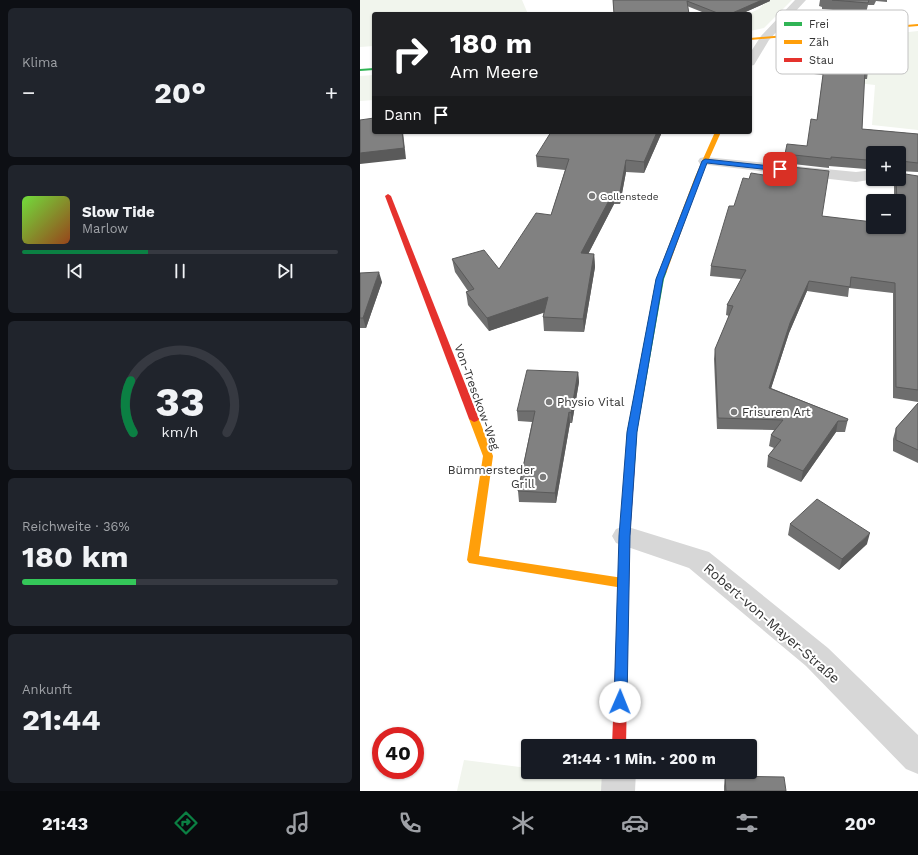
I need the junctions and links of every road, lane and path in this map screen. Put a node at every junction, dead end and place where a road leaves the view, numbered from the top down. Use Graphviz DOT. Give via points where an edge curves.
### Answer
graph roads {
  1 [pos="801,0"];
  2 [pos="792,10"];
  3 [pos="918,25"];
  4 [pos="776,26"];
  5 [pos="908,26"];
  6 [pos="776,37"];
  7 [pos="765,38"];
  8 [pos="752,39"];
  9 [pos="752,59"];
  10 [pos="372,69"];
  11 [pos="360,70"];
  12 [pos="717,134"];
  13 [pos="705,161"];
  14 [pos="866,176"];
  15 [pos="388,196"];
  16 [pos="625,536"];
  17 [pos="623,583"];
  18 [pos="619,739"];
  19 [pos="918,758"];
  20 [pos="619,779"];
  21 [pos="618,791"];
  1 -- 2 [label="street"];
  3 -- 5 [label="street"];
  4 -- 7 [label="street"];
  6 -- 7 [label="street"];
  7 -- 8 [label="street"];
  7 -- 9 [label="street"];
  10 -- 11 [label="street"];
  12 -- 13 [label="street"];
  13 -- 14 [label="street" via="856,177"];
  13 -- 16 [label="street" via="660,279 632,432"];
  15 -- 17 [label="street, Von-Tresckow-Weg" via="488,456 473,560"];
  16 -- 17 [label="street"];
  16 -- 19 [label="street, Robert-von-Mayer-Straße" via="700,560 816,657"];
  17 -- 18 [label="street"];
  20 -- 21 [label="street"];
}
